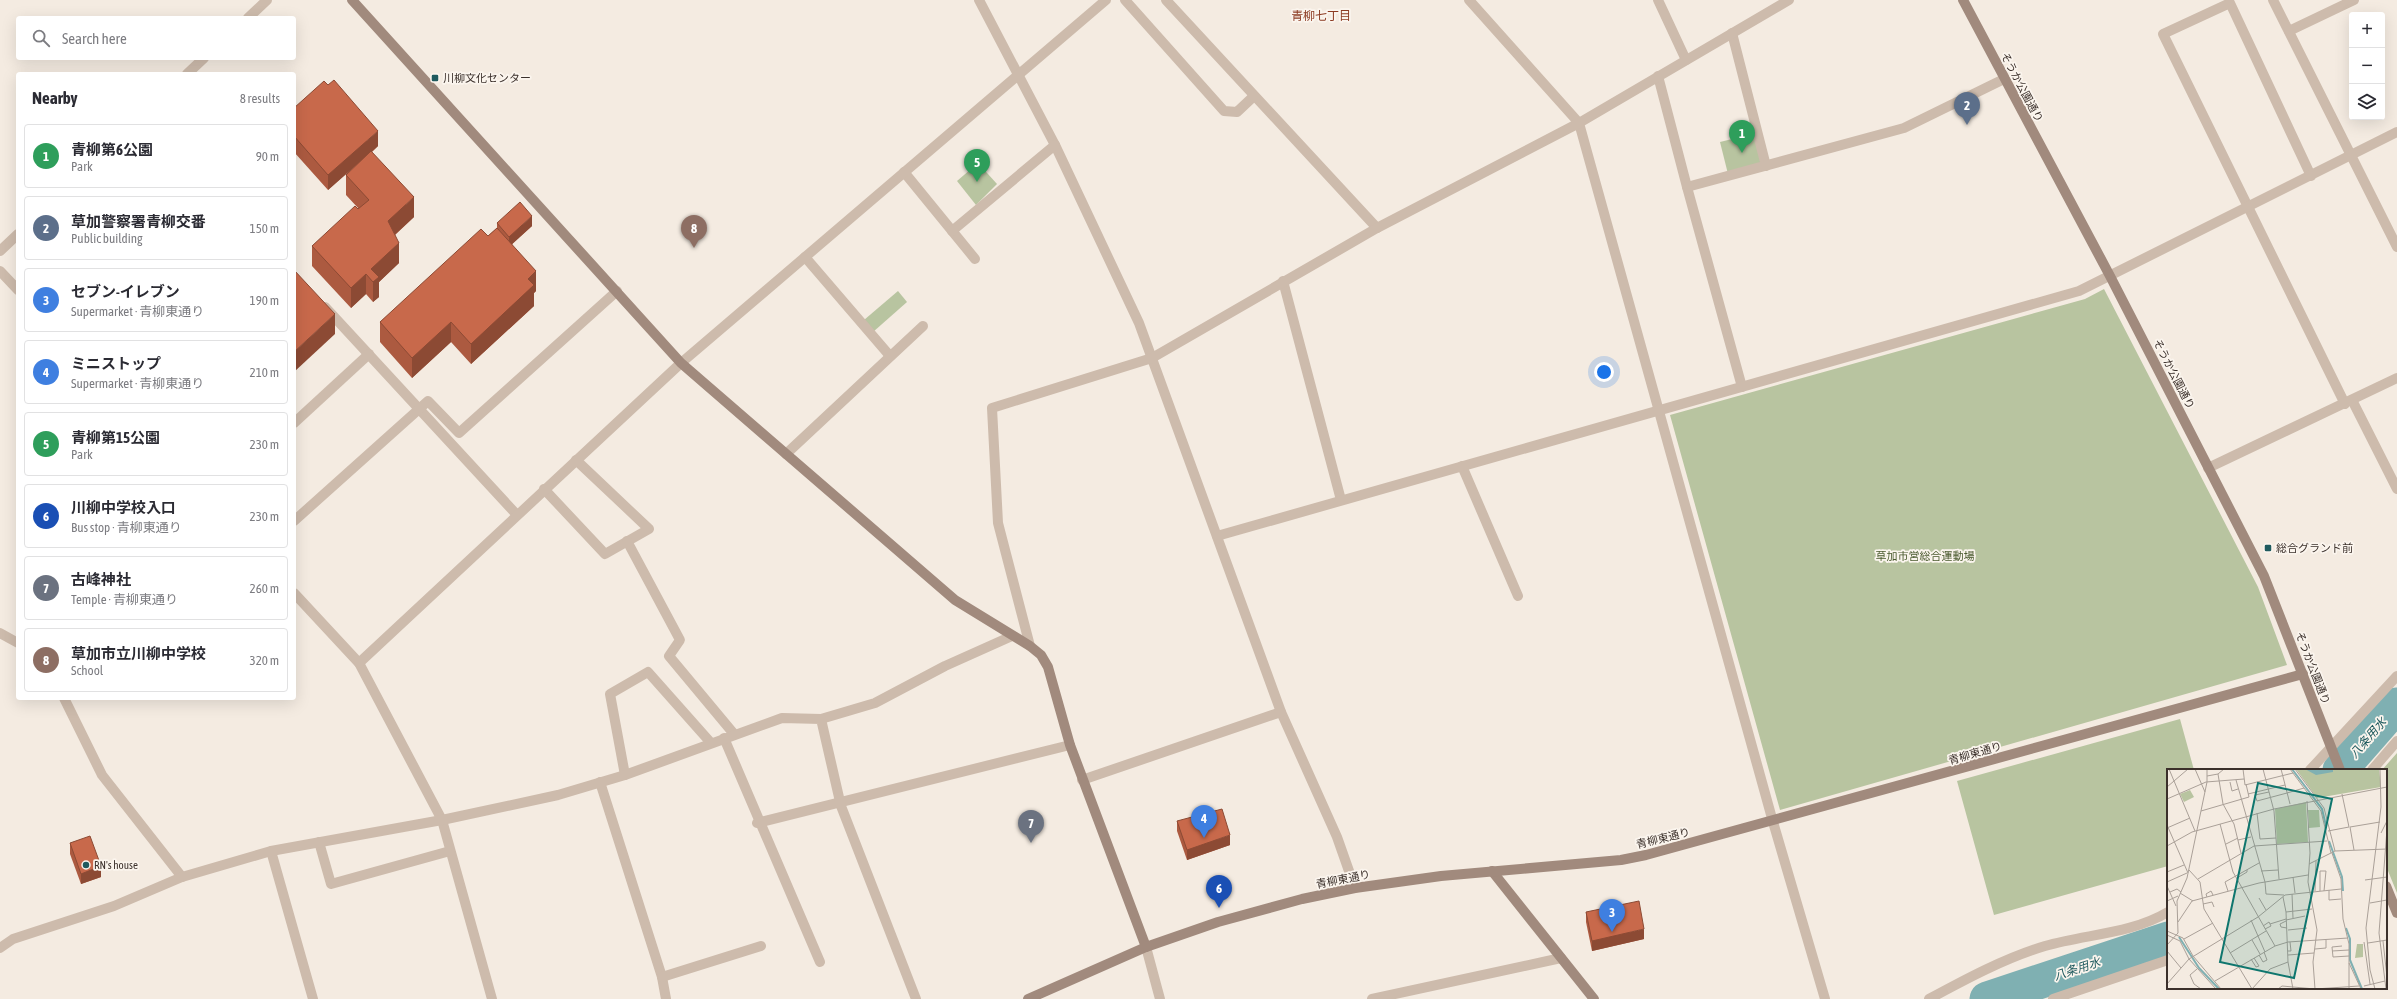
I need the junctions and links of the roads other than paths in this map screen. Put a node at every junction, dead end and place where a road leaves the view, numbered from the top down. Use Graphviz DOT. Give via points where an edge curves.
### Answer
graph roads {
  1 [pos="267,0"];
  2 [pos="352,0"];
  3 [pos="979,0"];
  4 [pos="1106,0"];
  5 [pos="1125,0"];
  6 [pos="1166,0"];
  7 [pos="1469,0"];
  8 [pos="1658,0"];
  9 [pos="1789,0"];
  10 [pos="1963,0"];
  11 [pos="2273,0"];
  12 [pos="2354,0"];
  13 [pos="250,16"];
  14 [pos="2289,30"];
  15 [pos="1732,34"];
  16 [pos="202,60"];
  17 [pos="1686,60"];
  18 [pos="188,72"];
  19 [pos="1019,76"];
  20 [pos="1658,76"];
  21 [pos="2004,79"];
  22 [pos="1254,96"];
  23 [pos="1579,123"];
  24 [pos="2397,132"];
  25 [pos="1055,146"];
  26 [pos="2351,155"];
  27 [pos="1766,166"];
  28 [pos="904,172"];
  29 [pos="2311,176"];
  30 [pos="1687,187"];
  31 [pos="2248,207"];
  32 [pos="1377,228"];
  33 [pos="952,231"];
  34 [pos="16,236"];
  35 [pos="2397,248"];
  36 [pos="0,251"];
  37 [pos="805,257"];
  38 [pos="975,259"];
  39 [pos="0,271"];
  40 [pos="2110,276"];
  41 [pos="1283,281"];
  42 [pos="16,288"];
  43 [pos="617,292"];
  44 [pos="315,296"];
  45 [pos="923,326"];
  46 [pos="369,354"];
  47 [pos="890,356"];
  48 [pos="1152,358"];
  49 [pos="681,363"];
  50 [pos="2397,378"];
  51 [pos="1742,387"];
  52 [pos="2348,402"];
  53 [pos="419,409"];
  54 [pos="1660,409"];
  55 [pos="296,420"];
  56 [pos="786,454"];
  57 [pos="576,460"];
  58 [pos="1462,466"];
  59 [pos="2208,468"];
  60 [pos="2397,488"];
  61 [pos="544,489"];
  62 [pos="1341,500"];
  63 [pos="517,515"];
  64 [pos="296,519"];
  65 [pos="1217,536"];
  66 [pos="627,541"];
  67 [pos="296,595"];
  68 [pos="1518,596"];
  69 [pos="0,633"];
  70 [pos="1012,636"];
  71 [pos="16,642"];
  72 [pos="1030,646"];
  73 [pos="359,663"];
  74 [pos="2303,674"];
  75 [pos="2397,676"];
  76 [pos="65,700"];
  77 [pos="1281,712"];
  78 [pos="821,718"];
  79 [pos="729,736"];
  80 [pos="711,742"];
  81 [pos="2397,742"];
  82 [pos="1070,745"];
  83 [pos="2333,749"];
  84 [pos="2311,769"];
  85 [pos="2340,769"];
  86 [pos="2373,769"];
  87 [pos="626,775"];
  88 [pos="1082,780"];
  89 [pos="600,782"];
  90 [pos="840,802"];
  91 [pos="442,820"];
  92 [pos="1773,822"];
  93 [pos="759,823"];
  94 [pos="319,842"];
  95 [pos="271,851"];
  96 [pos="450,851"];
  97 [pos="1492,871"];
  98 [pos="182,877"];
  99 [pos="1355,888"];
  100 [pos="2387,888"];
  101 [pos="2167,913"];
  102 [pos="2397,913"];
  103 [pos="761,946"];
  104 [pos="1146,947"];
  105 [pos="0,948"];
  106 [pos="1561,958"];
  107 [pos="2167,960"];
  108 [pos="820,962"];
  109 [pos="662,977"];
  110 [pos="314,999"];
  111 [pos="492,999"];
  112 [pos="666,999"];
  113 [pos="916,999"];
  114 [pos="1028,999"];
  115 [pos="1160,999"];
  116 [pos="1372,999"];
  117 [pos="1594,999"];
  118 [pos="1825,999"];
  119 [pos="1929,999"];
  120 [pos="2053,999"];
  1 -- 13 [label="street"];
  2 -- 43 [label="street"];
  3 -- 19 [label="street"];
  4 -- 19 [label="street"];
  5 -- 22 [label="street" via="1224,111 1237,112"];
  6 -- 22 [label="street"];
  7 -- 23 [label="street"];
  8 -- 17 [label="street"];
  9 -- 15 [label="street"];
  10 -- 21 [label="street, そうか公園通り"];
  11 -- 14 [label="street"];
  12 -- 14 [label="street"];
  14 -- 26 [label="street"];
  15 -- 17 [label="street"];
  15 -- 27 [label="street"];
  16 -- 18 [label="street"];
  17 -- 20 [label="street"];
  19 -- 25 [label="street"];
  19 -- 28 [label="street"];
  20 -- 23 [label="street"];
  20 -- 30 [label="street"];
  21 -- 27 [label="street" via="1904,128"];
  21 -- 40 [label="street, そうか公園通り"];
  22 -- 32 [label="street"];
  23 -- 32 [label="street"];
  23 -- 54 [label="street"];
  24 -- 26 [label="street"];
  25 -- 33 [label="street"];
  25 -- 48 [label="street" via="1124,290"];
  26 -- 29 [label="street"];
  26 -- 35 [label="street"];
  27 -- 30 [label="street"];
  28 -- 33 [label="street"];
  28 -- 37 [label="street"];
  29 -- 31 [label="street"];
  29 -- 31 [label="street" via="2230,3 2163,34"];
  30 -- 51 [label="street"];
  31 -- 40 [label="street"];
  31 -- 52 [label="street"];
  32 -- 41 [label="street"];
  33 -- 38 [label="street"];
  34 -- 36 [label="street"];
  37 -- 47 [label="street"];
  37 -- 49 [label="street"];
  39 -- 42 [label="street"];
  40 -- 51 [label="street" via="2079,291"];
  40 -- 59 [label="street, そうか公園通り"];
  41 -- 48 [label="street"];
  41 -- 62 [label="street"];
  43 -- 49 [label="street"];
  43 -- 53 [label="street" via="459,433 428,401"];
  44 -- 46 [label="street"];
  45 -- 47 [label="street"];
  46 -- 53 [label="street"];
  46 -- 55 [label="street"];
  47 -- 56 [label="street"];
  48 -- 65 [label="street"];
  48 -- 72 [label="street" via="992,408 998,524"];
  49 -- 56 [label="street"];
  49 -- 57 [label="street"];
  50 -- 52 [label="street"];
  51 -- 54 [label="street"];
  52 -- 59 [label="street"];
  52 -- 60 [label="street"];
  53 -- 63 [label="street"];
  53 -- 64 [label="street"];
  54 -- 58 [label="street"];
  54 -- 92 [label="street"];
  56 -- 70 [label="street" via="955,600"];
  57 -- 61 [label="street"];
  57 -- 66 [label="street" via="649,529"];
  58 -- 62 [label="street"];
  58 -- 68 [label="street"];
  59 -- 74 [label="street, そうか公園通り" via="2264,576"];
  61 -- 63 [label="street"];
  61 -- 66 [label="street" via="605,554"];
  62 -- 65 [label="street"];
  63 -- 73 [label="street"];
  65 -- 77 [label="street"];
  66 -- 79 [label="street" via="680,640 669,656"];
  67 -- 73 [label="street"];
  69 -- 71 [label="street"];
  70 -- 72 [label="street"];
  70 -- 78 [label="street" via="945,666 875,703"];
  72 -- 82 [label="street" via="1041,655 1048,667"];
  73 -- 91 [label="street"];
  74 -- 83 [label="street, そうか公園通り"];
  74 -- 92 [label="street, 青柳東通り"];
  75 -- 83 [label="street"];
  76 -- 98 [label="street" via="102,776"];
  77 -- 88 [label="street"];
  77 -- 99 [label="street" via="1337,837"];
  78 -- 79 [label="street" via="782,718"];
  78 -- 90 [label="street"];
  79 -- 80 [label="street"];
  79 -- 93 [label="street"];
  80 -- 87 [label="street"];
  80 -- 87 [label="street" via="648,672 610,694"];
  81 -- 86 [label="street"];
  82 -- 88 [label="street"];
  82 -- 90 [label="street"];
  83 -- 84 [label="street"];
  83 -- 85 [label="street, そうか公園通り"];
  87 -- 89 [label="street"];
  88 -- 104 [label="street"];
  89 -- 91 [label="street" via="558,795"];
  89 -- 109 [label="street"];
  90 -- 93 [label="street"];
  90 -- 113 [label="street"];
  91 -- 94 [label="street"];
  91 -- 96 [label="street"];
  92 -- 97 [label="street, 青柳東通り" via="1621,860"];
  92 -- 118 [label="street"];
  93 -- 108 [label="street"];
  94 -- 95 [label="street"];
  94 -- 96 [label="street" via="331,884"];
  95 -- 98 [label="street"];
  95 -- 110 [label="street"];
  96 -- 111 [label="street"];
  97 -- 99 [label="street, 青柳東通り"];
  97 -- 106 [label="street"];
  98 -- 105 [label="street" via="114,906 13,939"];
  99 -- 104 [label="street, 青柳東通り" via="1258,910"];
  100 -- 102 [label="street"];
  101 -- 119 [label="street" via="2150,923 2045,946 1975,974"];
  103 -- 109 [label="street"];
  104 -- 114 [label="street, 青柳東通り"];
  104 -- 115 [label="street"];
  106 -- 116 [label="street"];
  106 -- 117 [label="street"];
  107 -- 120 [label="street"];
  109 -- 112 [label="street"];
}
